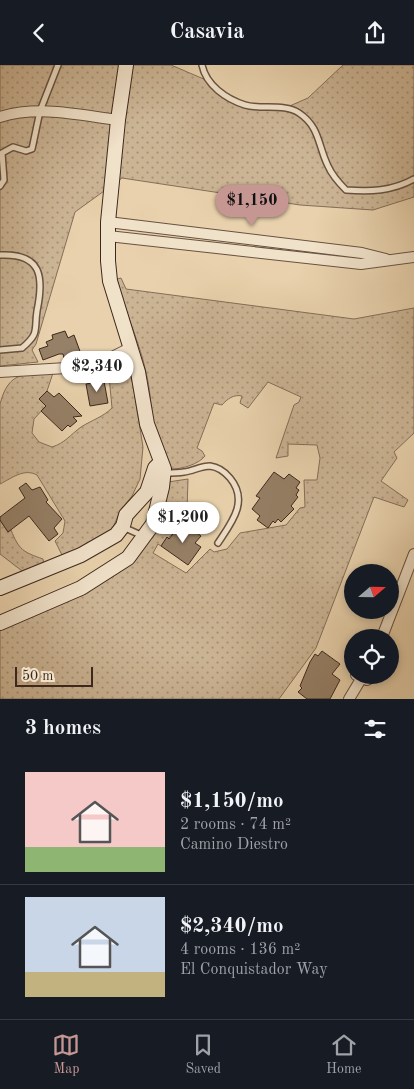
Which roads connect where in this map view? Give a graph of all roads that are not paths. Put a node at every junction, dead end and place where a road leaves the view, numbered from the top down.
1 (58, 65) edge
2 (126, 65) edge
3 (202, 65) edge
4 (40, 111) junction
5 (0, 117) edge
6 (118, 120) junction
7 (414, 179) edge
8 (0, 185) edge
9 (108, 229) junction
10 (0, 255) edge
11 (414, 257) edge
12 (130, 348) junction
13 (0, 350) edge
14 (0, 372) edge
15 (162, 468) junction
16 (148, 505) junction
17 (123, 527) junction
18 (145, 537) junction
19 (218, 543) dead end
20 (414, 554) edge
21 (0, 588) edge
22 (0, 623) edge
23 (385, 629) edge
24 (355, 684) edge
25 (349, 699) edge

1 - 4 lane
2 - 6 street
3 - 7 lane
4 - 5 street
4 - 6 street
4 - 8 lane
6 - 9 street
9 - 11 street
9 - 12 street
10 - 13 lane
12 - 14 street
12 - 15 street
15 - 16 street
15 - 16 street
15 - 19 lane
16 - 17 street
16 - 18 street
17 - 18 lane
17 - 21 street
18 - 22 street
20 - 23 street
24 - 25 street

